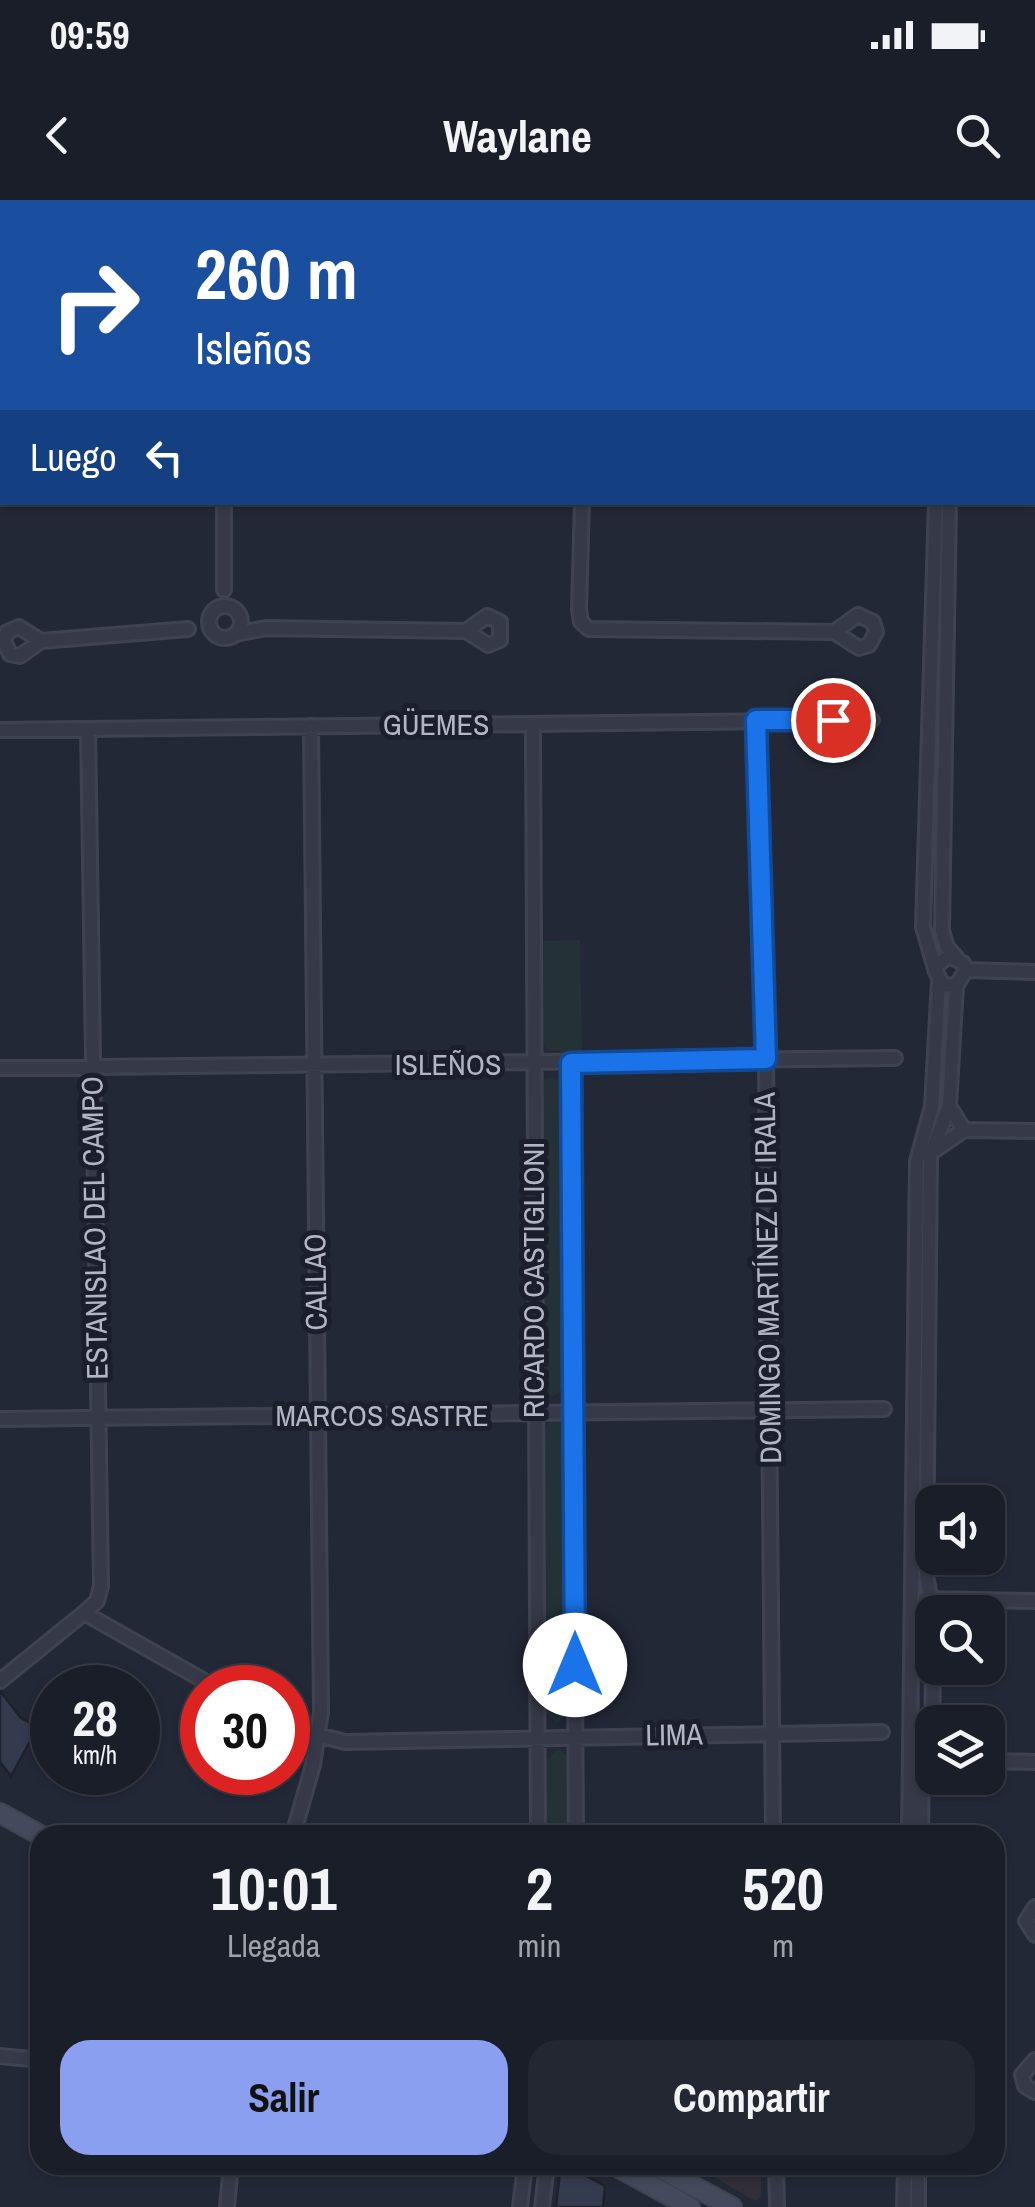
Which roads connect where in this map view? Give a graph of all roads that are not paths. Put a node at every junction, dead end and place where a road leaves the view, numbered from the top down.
1 (224, 505) edge
2 (582, 505) edge
3 (936, 505) edge
4 (950, 505) edge
5 (224, 590) junction
6 (236, 611) junction
7 (213, 621) junction
8 (266, 628) junction
9 (466, 631) dead end
10 (834, 632) dead end
11 (236, 634) junction
12 (41, 641) dead end
13 (756, 720) junction
14 (872, 720) dead end
15 (533, 725) junction
16 (311, 726) junction
17 (88, 729) junction
18 (0, 730) edge
19 (956, 957) junction
20 (966, 970) junction
21 (1035, 972) edge
22 (937, 976) junction
23 (956, 986) junction
24 (896, 1058) dead end
25 (766, 1059) junction
26 (571, 1063) junction
27 (534, 1064) junction
28 (312, 1066) junction
29 (0, 1068) edge
30 (92, 1068) junction
31 (949, 1106) junction
32 (964, 1130) junction
33 (1035, 1131) edge
34 (930, 1156) junction
35 (884, 1409) dead end
36 (770, 1411) junction
37 (534, 1414) junction
38 (575, 1414) junction
39 (318, 1417) junction
40 (98, 1418) junction
41 (0, 1419) edge
42 (929, 1595) edge
43 (912, 1599) junction
44 (915, 1600) edge
45 (1035, 1601) edge
46 (1005, 1602) edge
47 (84, 1613) junction
48 (180, 1668) edge
49 (0, 1681) edge
50 (918, 1705) edge
51 (882, 1732) dead end
52 (772, 1733) junction
53 (310, 1734) edge
54 (318, 1736) junction
55 (575, 1736) junction
56 (537, 1737) junction
57 (1005, 1761) edge
58 (1035, 1762) edge
59 (916, 1795) edge
60 (922, 1795) edge
61 (0, 1813) edge
62 (296, 1825) edge
63 (538, 1825) edge
64 (576, 1825) edge
65 (772, 1825) edge
66 (911, 1825) edge
67 (921, 1825) edge
68 (30, 1830) edge
69 (1035, 1907) edge
70 (1035, 1936) edge
71 (0, 2056) edge
72 (30, 2059) edge
73 (1035, 2060) edge
74 (1035, 2092) edge
75 (230, 2175) edge
76 (524, 2175) edge
77 (546, 2175) edge
78 (632, 2175) edge
79 (673, 2175) edge
80 (776, 2175) edge
81 (905, 2175) edge
82 (918, 2175) edge
83 (226, 2207) edge
84 (520, 2207) edge
85 (542, 2207) edge
86 (690, 2207) edge
87 (732, 2207) edge
88 (777, 2207) edge
89 (904, 2207) edge
90 (918, 2207) edge

1 - 5 street
2 - 10 street
3 - 22 street
4 - 19 street
5 - 6 street
5 - 7 street
6 - 7 street
6 - 8 street
6 - 11 street
7 - 11 street
7 - 12 street
8 - 9 street
8 - 11 street
13 - 14 street, GÜEMES
13 - 15 street, GÜEMES
13 - 25 street, DOMINGO MARTÍNEZ DE IRALA
15 - 16 street, GÜEMES
15 - 27 street, RICARDO CASTIGLIONI
16 - 17 street, GÜEMES
16 - 28 street, CALLAO
17 - 18 street, GÜEMES
17 - 30 street, ESTANISLAO DEL CAMPO
19 - 20 street
19 - 22 street
20 - 21 street
20 - 23 street
22 - 23 street
22 - 43 street
23 - 31 street
24 - 25 street, ISLEÑOS
25 - 26 street, ISLEÑOS
25 - 36 street, DOMINGO MARTÍNEZ DE IRALA
26 - 27 street, ISLEÑOS
26 - 38 street, RICARDO CASTIGLIONI
27 - 28 street, ISLEÑOS
27 - 37 street, RICARDO CASTIGLIONI
28 - 30 street, ISLEÑOS
28 - 39 street, CALLAO
29 - 30 street, ISLEÑOS
30 - 40 street, ESTANISLAO DEL CAMPO
31 - 32 street
31 - 34 street
32 - 33 street
32 - 34 street
34 - 42 street
35 - 36 street, MARCOS SASTRE
36 - 38 street, MARCOS SASTRE
36 - 52 street, DOMINGO MARTÍNEZ DE IRALA
37 - 38 street, MARCOS SASTRE
37 - 39 street, MARCOS SASTRE
37 - 56 street, RICARDO CASTIGLIONI
38 - 55 street, RICARDO CASTIGLIONI
39 - 40 street, MARCOS SASTRE
39 - 54 street, CALLAO
40 - 41 street, MARCOS SASTRE
40 - 47 street, ESTANISLAO DEL CAMPO
43 - 44 street
43 - 50 street
45 - 46 street
47 - 48 street
47 - 49 street
51 - 52 street, LIMA
52 - 55 street, LIMA
52 - 65 street, DOMINGO MARTÍNEZ DE IRALA
53 - 54 street, LIMA
54 - 56 street, LIMA
54 - 62 street, CALLAO
55 - 56 street, LIMA
55 - 64 street, RICARDO CASTIGLIONI
56 - 63 street, RICARDO CASTIGLIONI
57 - 58 street
59 - 66 street
60 - 67 street
61 - 68 main road
69 - 70 street
71 - 72 street
73 - 74 street
75 - 83 street
76 - 84 street
77 - 85 street
78 - 86 main road
79 - 87 main road
80 - 88 street
81 - 89 street
82 - 90 street

